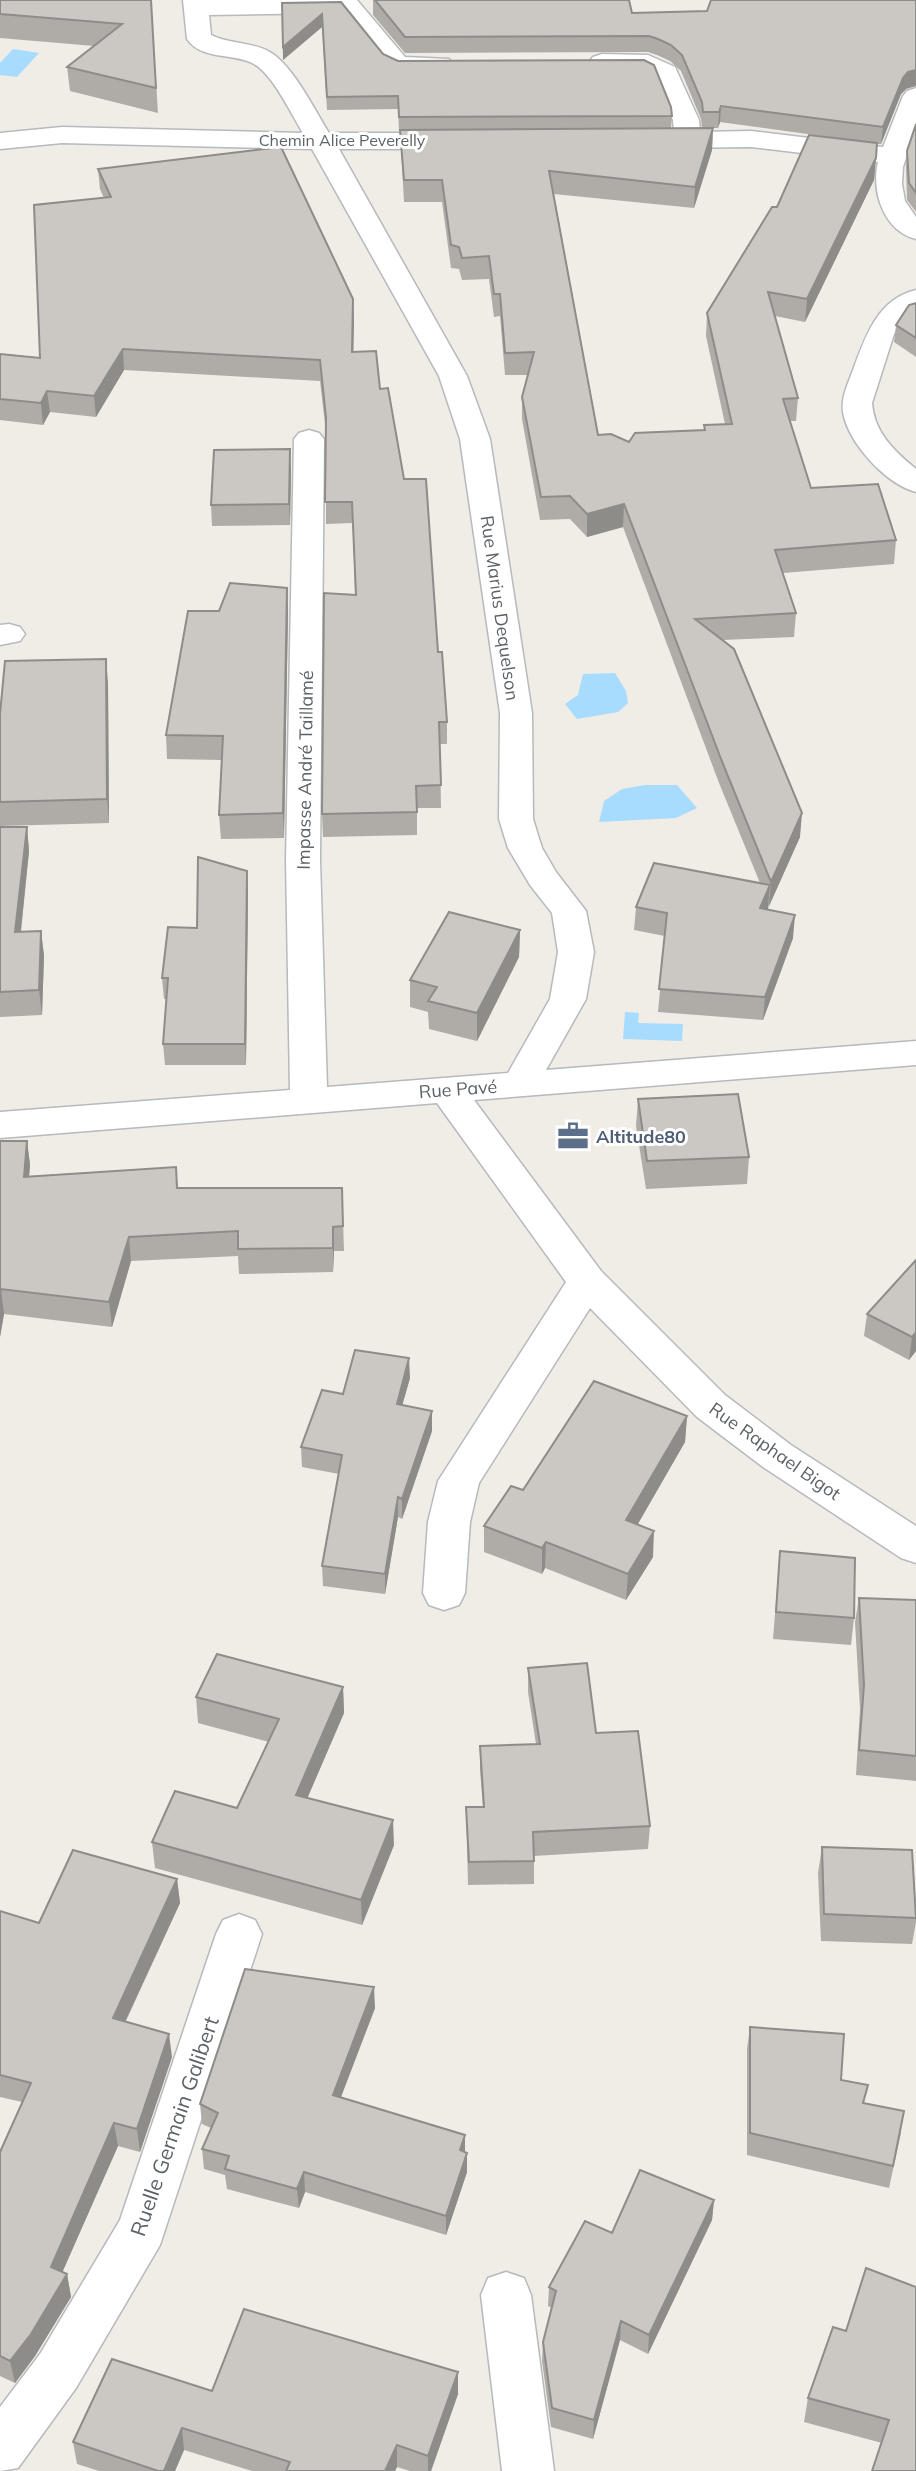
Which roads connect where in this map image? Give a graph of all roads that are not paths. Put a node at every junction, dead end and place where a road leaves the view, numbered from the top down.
1 (195, 4) edge
2 (351, 6) junction
3 (377, 6) edge
4 (578, 62) edge
5 (467, 63) edge
6 (916, 96) edge
7 (688, 139) junction
8 (634, 140) edge
9 (0, 141) edge
10 (321, 141) junction
11 (471, 141) edge
12 (893, 156) junction
13 (916, 231) edge
14 (916, 298) edge
15 (309, 439) dead end
16 (916, 483) edge
17 (916, 1053) edge
18 (520, 1084) junction
19 (447, 1090) junction
20 (309, 1101) junction
21 (0, 1125) edge
22 (587, 1281) junction
23 (916, 1547) edge
24 (444, 1593) dead end
25 (239, 1934) dead end
26 (506, 2295) dead end
27 (0, 2450) edge
28 (528, 2471) edge

1 - 2 street
1 - 10 street, Rue Marius Dequelson
2 - 3 street
2 - 5 street
4 - 7 street
6 - 12 street
7 - 8 street
7 - 12 street
9 - 10 street, Chemin Alice Peverelly
10 - 11 street, Chemin Alice Peverelly
10 - 18 street, Rue Marius Dequelson
12 - 13 street
14 - 16 street
15 - 20 street, Impasse André Taillamé
17 - 18 street, Rue Pavé
18 - 19 street, Rue Pavé
19 - 20 street, Rue Pavé
19 - 22 street, Rue Raphael Bigot
20 - 21 street, Rue Pavé
22 - 23 street, Rue Raphael Bigot
22 - 24 street
25 - 27 street, Ruelle Germain Galibert
26 - 28 street

